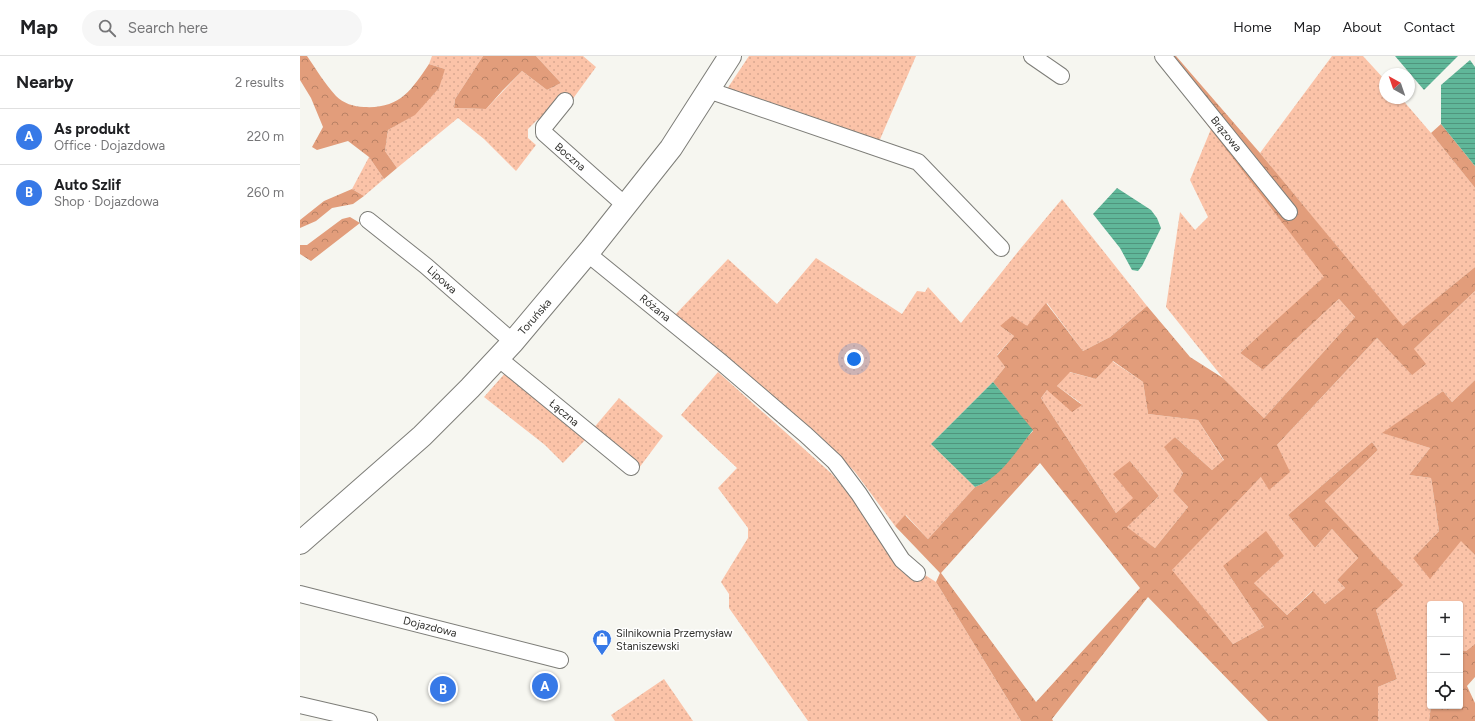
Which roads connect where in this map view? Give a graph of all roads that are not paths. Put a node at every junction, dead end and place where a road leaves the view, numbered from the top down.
1 (730, 56) edge
2 (1032, 56) edge
3 (1163, 56) edge
4 (1061, 76) dead end
5 (708, 90) junction
6 (565, 101) dead end
7 (626, 206) junction
8 (1289, 212) dead end
9 (368, 220) dead end
10 (1001, 248) dead end
11 (588, 254) junction
12 (513, 342) junction
13 (498, 358) junction
14 (631, 467) dead end
15 (300, 543) edge
16 (917, 573) dead end
17 (300, 594) edge
18 (560, 660) dead end
19 (300, 705) edge
20 (369, 721) edge

1 - 5 main road, Toruńska
2 - 4 street
3 - 8 street, Brązowa
5 - 7 main road, Toruńska
5 - 10 street
6 - 7 street, Boczna
7 - 11 main road, Toruńska
9 - 12 street, Lipowa
11 - 12 main road, Toruńska
11 - 16 street, Różana
12 - 13 main road, Toruńska
13 - 14 street, Łączna
13 - 15 main road, Toruńska
17 - 18 street, Dojazdowa
19 - 20 street

